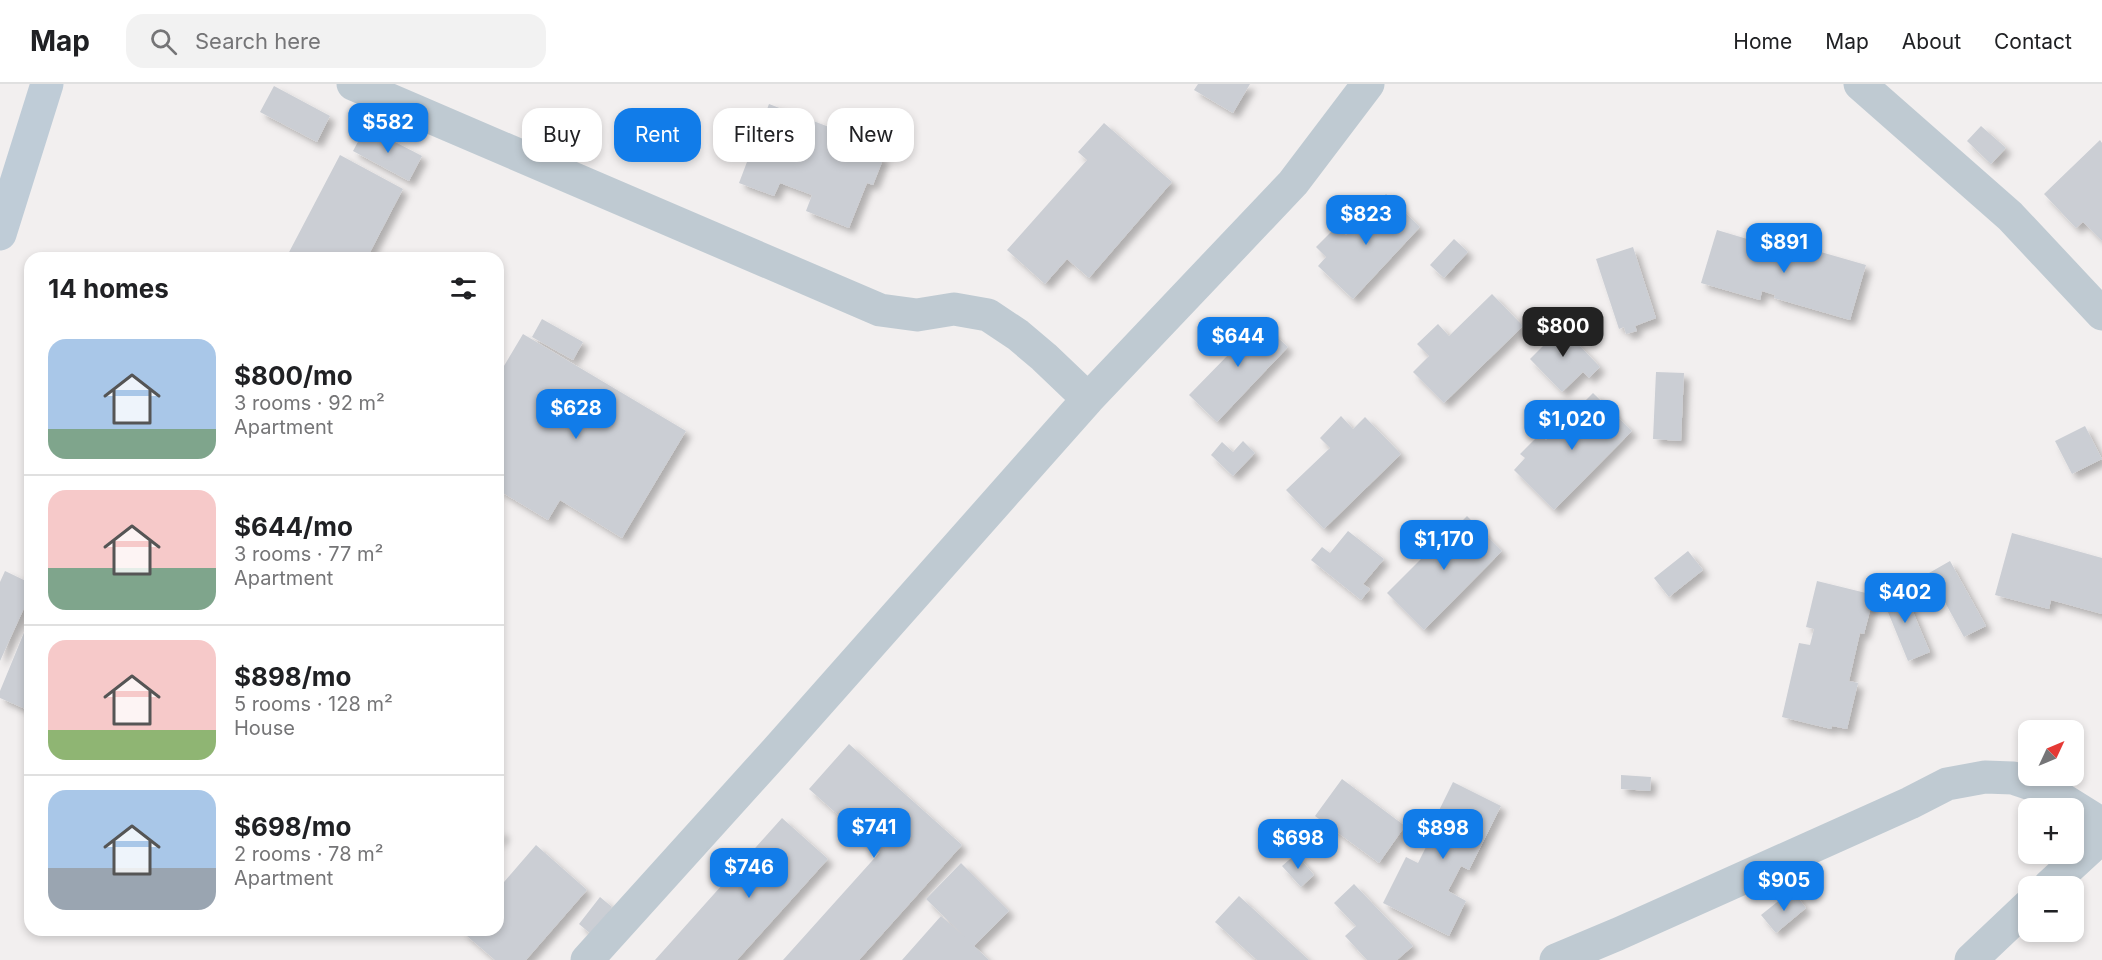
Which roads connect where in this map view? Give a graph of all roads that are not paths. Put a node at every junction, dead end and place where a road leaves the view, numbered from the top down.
1 (47, 84) edge
2 (353, 84) edge
3 (1368, 84) edge
4 (1860, 84) edge
5 (0, 234) edge
6 (2102, 314) edge
7 (1088, 399) junction
8 (2102, 824) edge
9 (2102, 837) edge
10 (2060, 876) edge
11 (2018, 915) edge
12 (587, 960) edge
13 (1556, 960) edge
14 (1971, 960) edge

1 - 5 street
2 - 7 street
3 - 7 street
4 - 6 street
7 - 12 street
8 - 13 street
9 - 10 street
11 - 14 street

